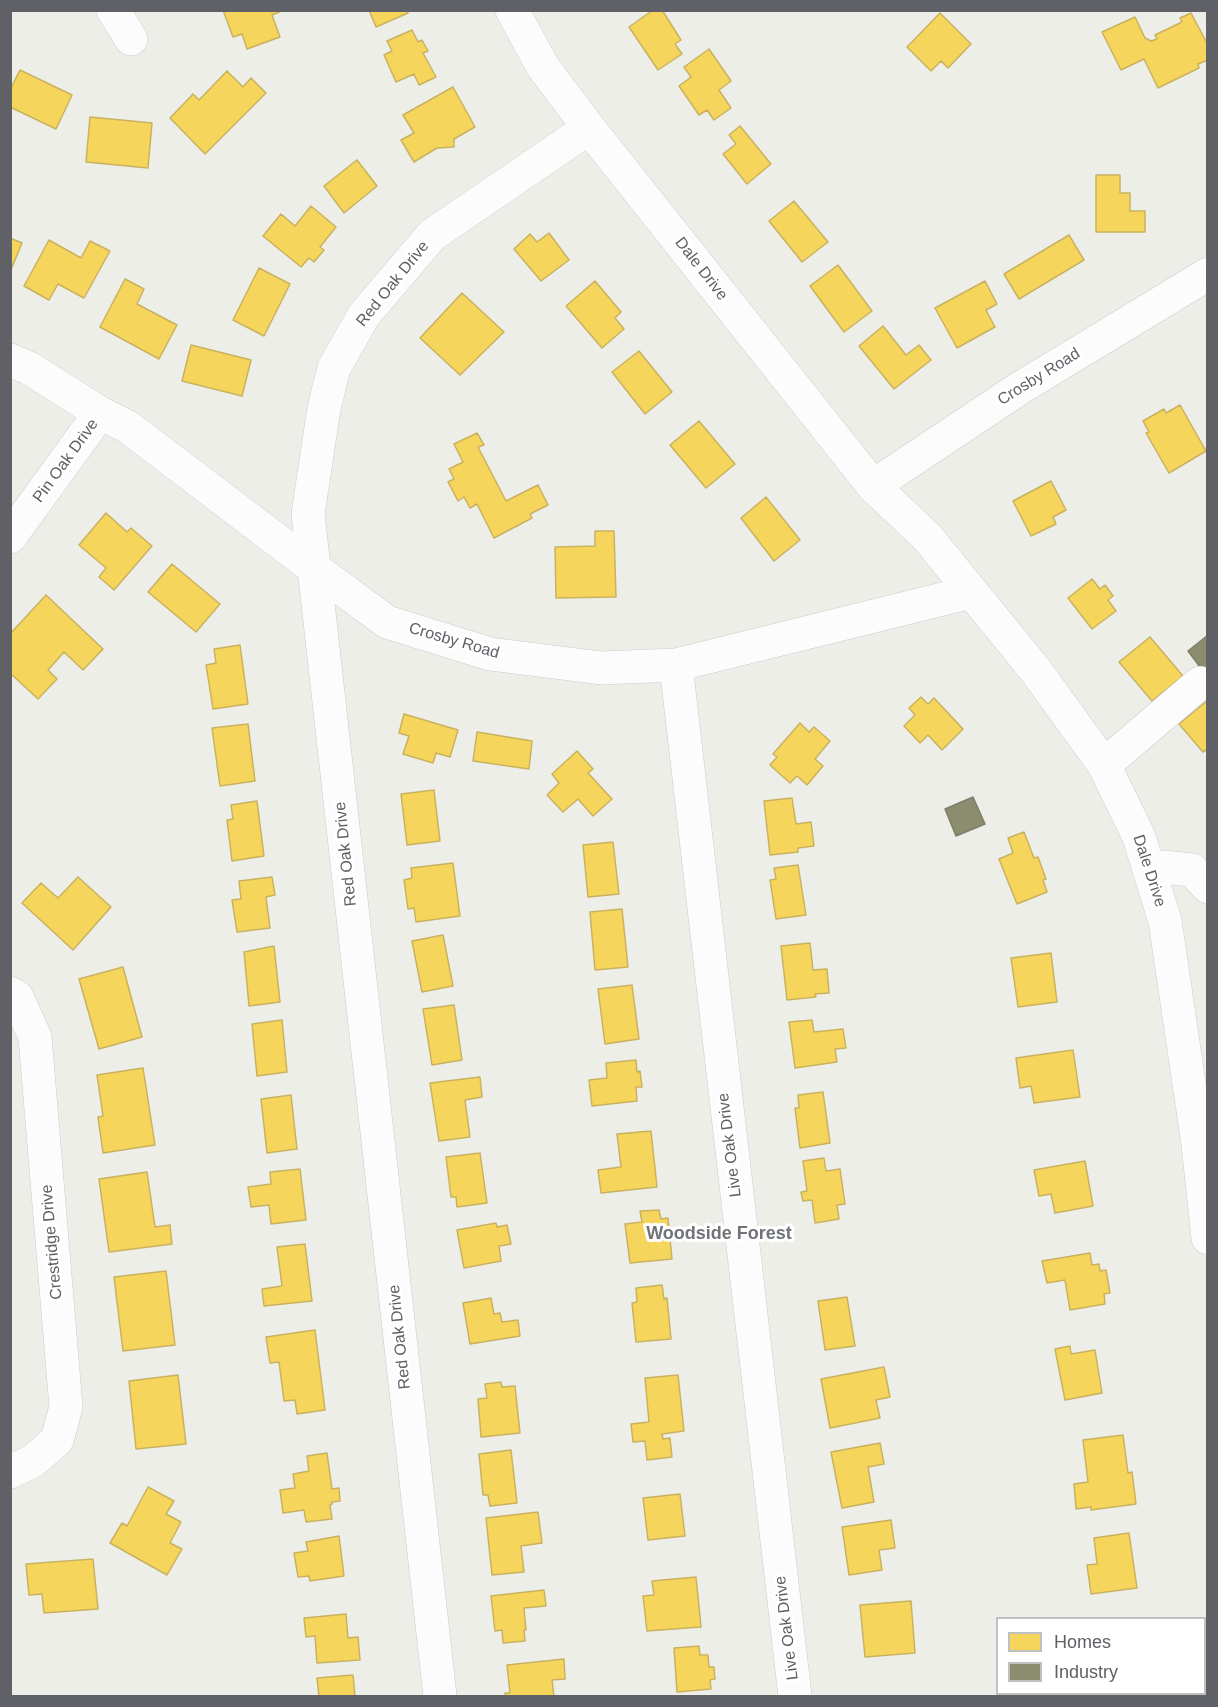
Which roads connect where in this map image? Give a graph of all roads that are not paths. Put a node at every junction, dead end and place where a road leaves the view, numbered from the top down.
1 (112, 10) edge
2 (512, 10) edge
3 (131, 39) dead end
4 (589, 128) junction
5 (1208, 274) edge
6 (10, 360) edge
7 (100, 413) junction
8 (873, 486) junction
9 (10, 537) edge
10 (315, 569) junction
11 (971, 592) junction
12 (676, 665) junction
13 (1200, 683) dead end
14 (1104, 765) junction
15 (1149, 869) junction
16 (1208, 887) edge
17 (10, 993) edge
18 (1208, 1238) edge
19 (10, 1472) edge
20 (440, 1696) edge
21 (795, 1696) edge

1 - 3 street
2 - 4 street, Dale Drive
4 - 8 street, Dale Drive
4 - 10 street, Red Oak Drive
5 - 8 street, Crosby Road
6 - 7 street, Crosby Road
7 - 9 street, Pin Oak Drive
7 - 10 street, Crosby Road
8 - 11 street, Dale Drive
10 - 12 street, Crosby Road
10 - 20 street, Red Oak Drive
11 - 12 street, Crosby Road
11 - 14 street, Dale Drive
12 - 21 street, Live Oak Drive
13 - 14 street
14 - 15 street, Dale Drive
15 - 16 street
15 - 18 street, Dale Drive
17 - 19 street, Crestridge Drive

